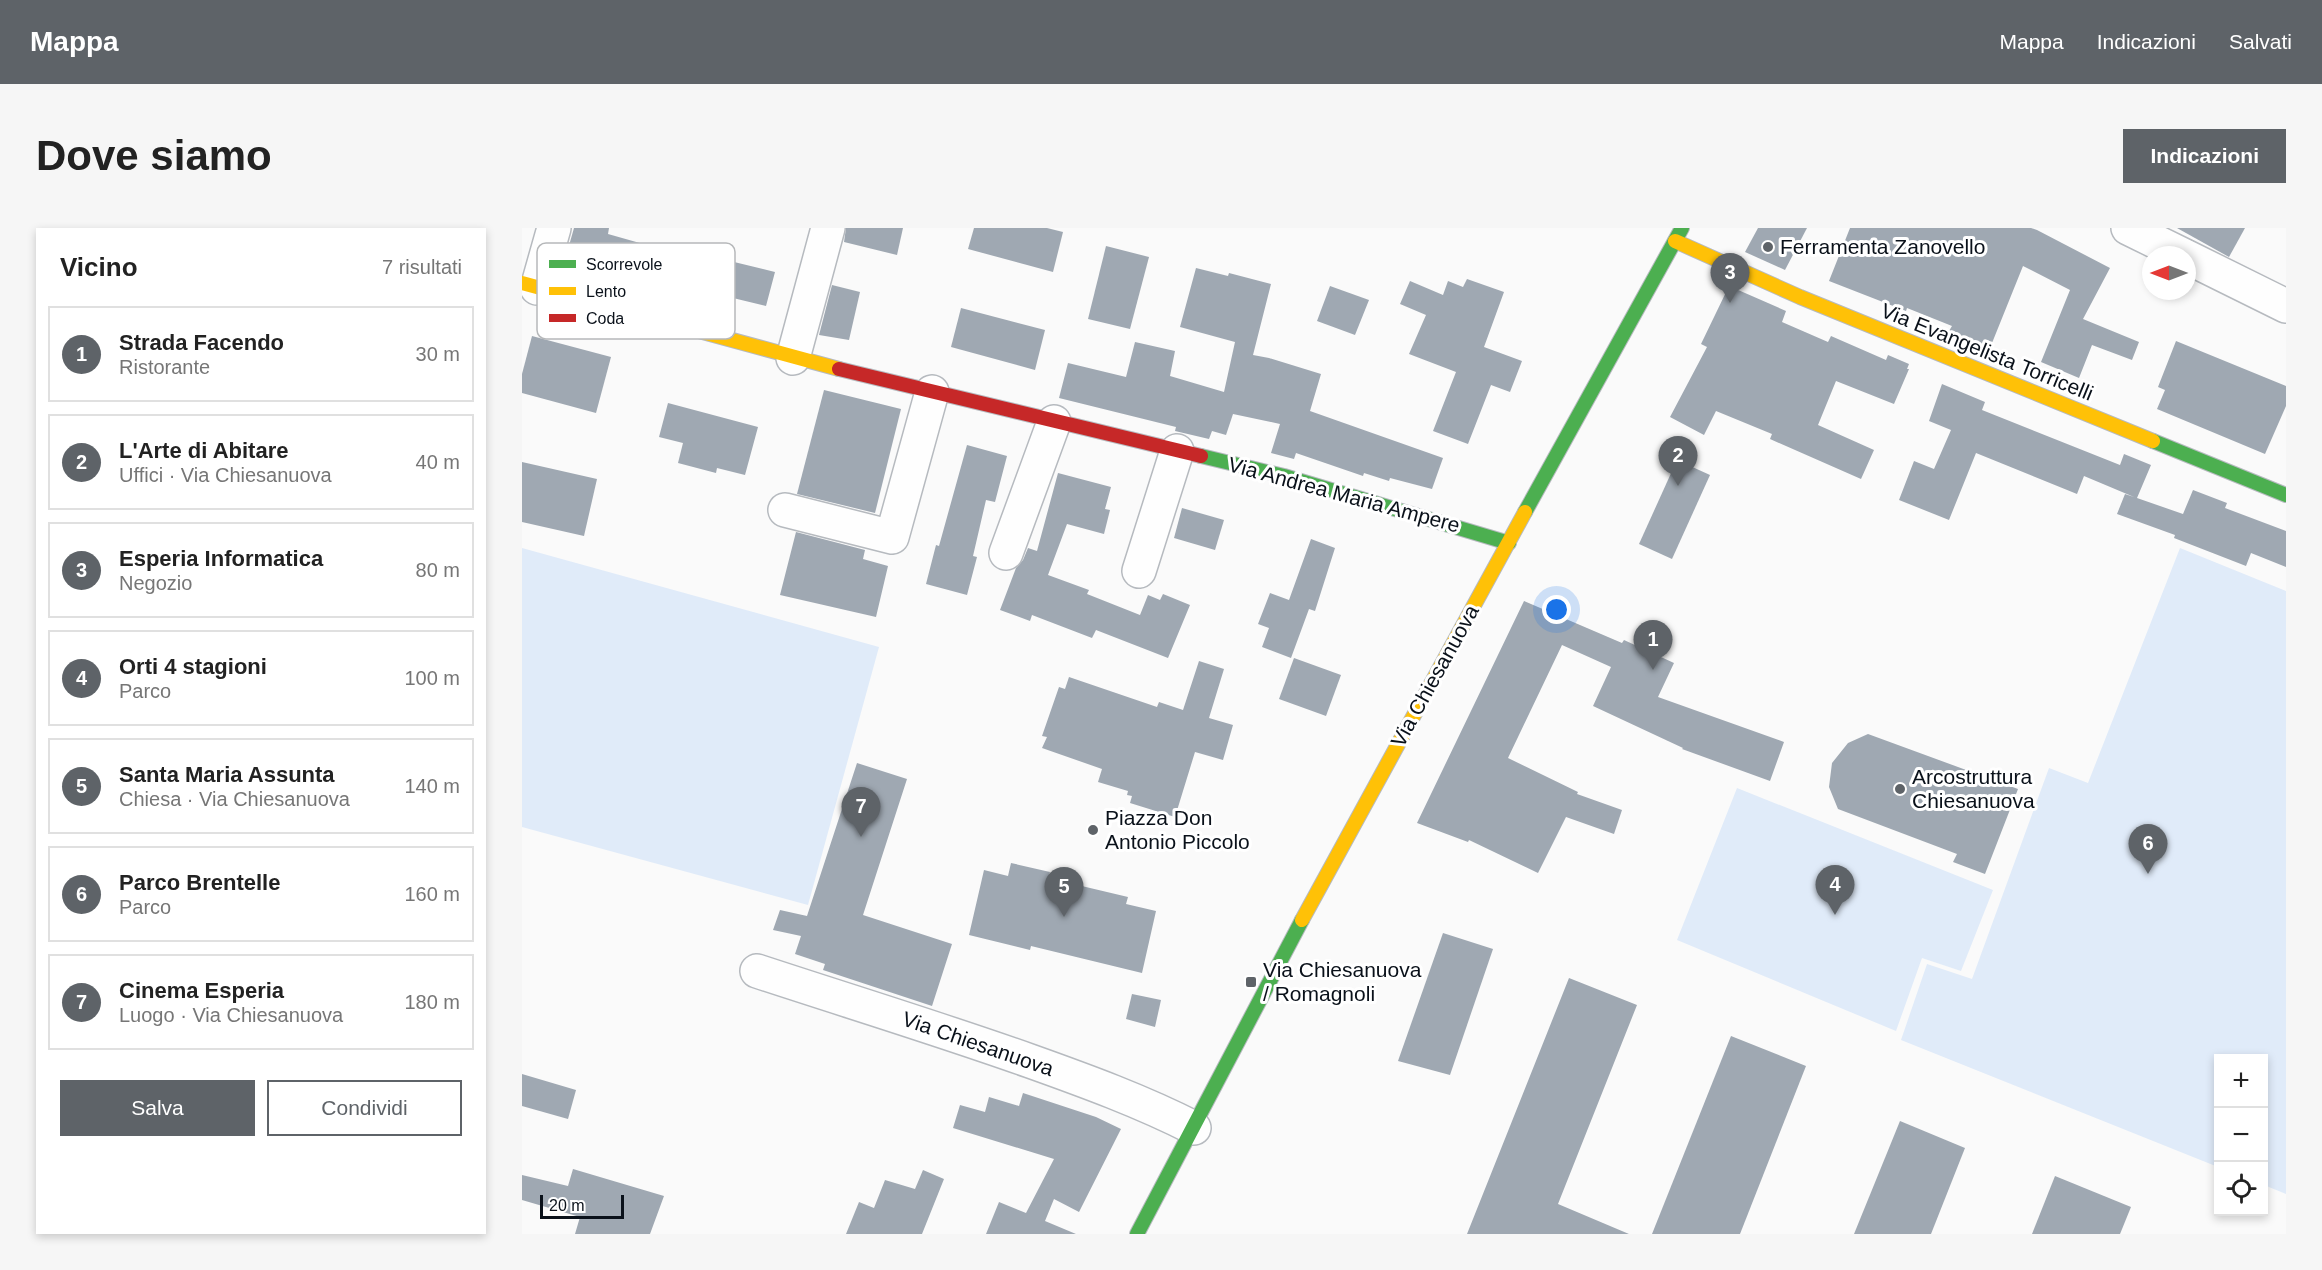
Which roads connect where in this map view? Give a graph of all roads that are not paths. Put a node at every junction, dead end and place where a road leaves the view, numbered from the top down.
1 (554, 228) edge
2 (828, 228) edge
3 (2128, 228) edge
4 (1679, 234) edge
5 (548, 243) edge
6 (2165, 246) edge
7 (2196, 261) edge
8 (537, 268) edge
9 (530, 285) edge
10 (2286, 306) edge
11 (725, 339) edge
12 (794, 358) junction
13 (932, 392) junction
14 (1054, 422) junction
15 (1177, 451) junction
16 (2286, 495) edge
17 (785, 510) dead end
18 (1509, 543) junction
19 (1006, 554) dead end
20 (1139, 571) dead end
21 (757, 971) dead end
22 (1194, 1128) junction
23 (1137, 1234) edge

1 - 5 street, Via Andrea Maria Ampere
2 - 12 street
3 - 6 street
4 - 16 street, Via Evangelista Torricelli
4 - 18 street, Via Chiesanuova
7 - 10 street
8 - 9 street, Via Andrea Maria Ampere
11 - 12 street, Via Andrea Maria Ampere
12 - 13 street, Via Andrea Maria Ampere
13 - 14 street, Via Andrea Maria Ampere
13 - 17 street
14 - 15 street, Via Andrea Maria Ampere
14 - 19 street
15 - 18 street, Via Andrea Maria Ampere
15 - 20 street
18 - 22 street, Via Chiesanuova
21 - 22 street, Via Chiesanuova
22 - 23 street, Via Chiesanuova

